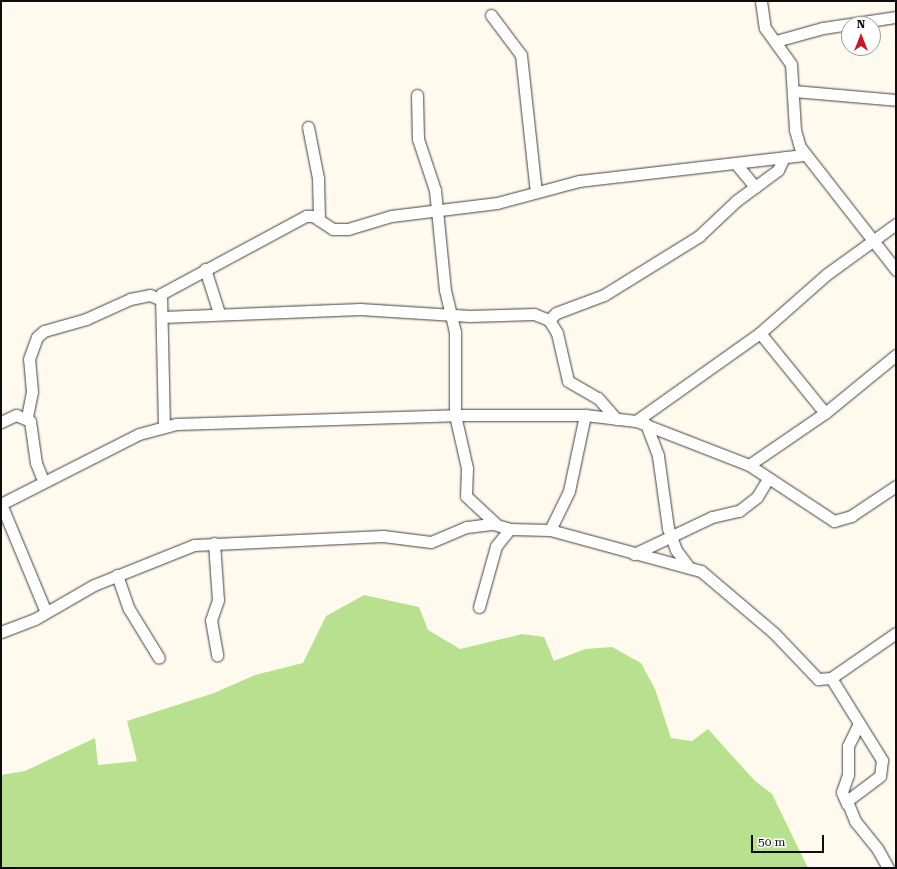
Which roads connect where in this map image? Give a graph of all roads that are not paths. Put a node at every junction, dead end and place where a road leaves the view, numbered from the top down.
1 (761, 1) edge
2 (491, 16) dead end
3 (896, 17) edge
4 (776, 41) junction
5 (794, 91) junction
6 (418, 95) dead end
7 (896, 100) edge
8 (308, 127) dead end
9 (805, 156) junction
10 (784, 157) junction
11 (736, 164) junction
12 (755, 187) junction
13 (536, 192) junction
14 (437, 213) junction
15 (319, 220) junction
16 (896, 224) edge
17 (872, 239) junction
18 (205, 269) junction
19 (896, 270) edge
20 (159, 299) junction
21 (219, 313) junction
22 (451, 314) junction
23 (162, 318) junction
24 (549, 320) junction
25 (760, 333) junction
26 (895, 359) edge
27 (825, 413) junction
28 (455, 415) junction
29 (586, 415) junction
30 (27, 417) junction
31 (616, 419) junction
32 (1, 422) edge
33 (641, 423) junction
34 (164, 426) junction
35 (748, 465) junction
36 (768, 479) junction
37 (43, 480) junction
38 (896, 486) edge
39 (1, 504) edge
40 (496, 524) junction
41 (510, 529) junction
42 (550, 530) junction
43 (671, 538) junction
44 (214, 543) junction
45 (633, 554) junction
46 (688, 566) junction
47 (117, 576) junction
48 (479, 608) dead end
49 (46, 612) junction
50 (1, 632) edge
51 (896, 633) edge
52 (217, 655) dead end
53 (159, 658) dead end
54 (831, 678) junction
55 (859, 723) junction
56 (847, 804) junction
57 (888, 868) edge

1 - 4 street
2 - 13 street
3 - 4 street
4 - 5 street
5 - 7 street
5 - 9 street
6 - 14 street
8 - 15 street
9 - 10 street
9 - 17 street
10 - 11 street
10 - 12 street
11 - 12 street
11 - 13 street
12 - 24 street
13 - 14 street
14 - 15 street
14 - 22 street
15 - 18 street
16 - 17 street
17 - 19 street
17 - 25 street
18 - 20 street
18 - 21 street
20 - 23 street
20 - 30 street
21 - 22 street
21 - 23 street
22 - 24 street
22 - 28 street
23 - 34 street
24 - 31 street
25 - 27 street
25 - 33 street
26 - 27 street
27 - 35 street
28 - 29 street
28 - 34 street
28 - 40 street
29 - 31 street
29 - 42 street
30 - 32 street
30 - 37 street
31 - 33 street
33 - 35 street
33 - 43 street
34 - 37 street
35 - 36 street
36 - 38 street
36 - 43 street
37 - 39 street
39 - 49 street
40 - 41 street
40 - 44 street
41 - 42 street
41 - 48 street
42 - 45 street
43 - 45 street
43 - 46 street
44 - 47 street
44 - 52 street
45 - 46 street
46 - 54 street
47 - 49 street
47 - 53 street
49 - 50 street
51 - 54 street
54 - 55 street
55 - 56 street
55 - 56 street
56 - 57 street

